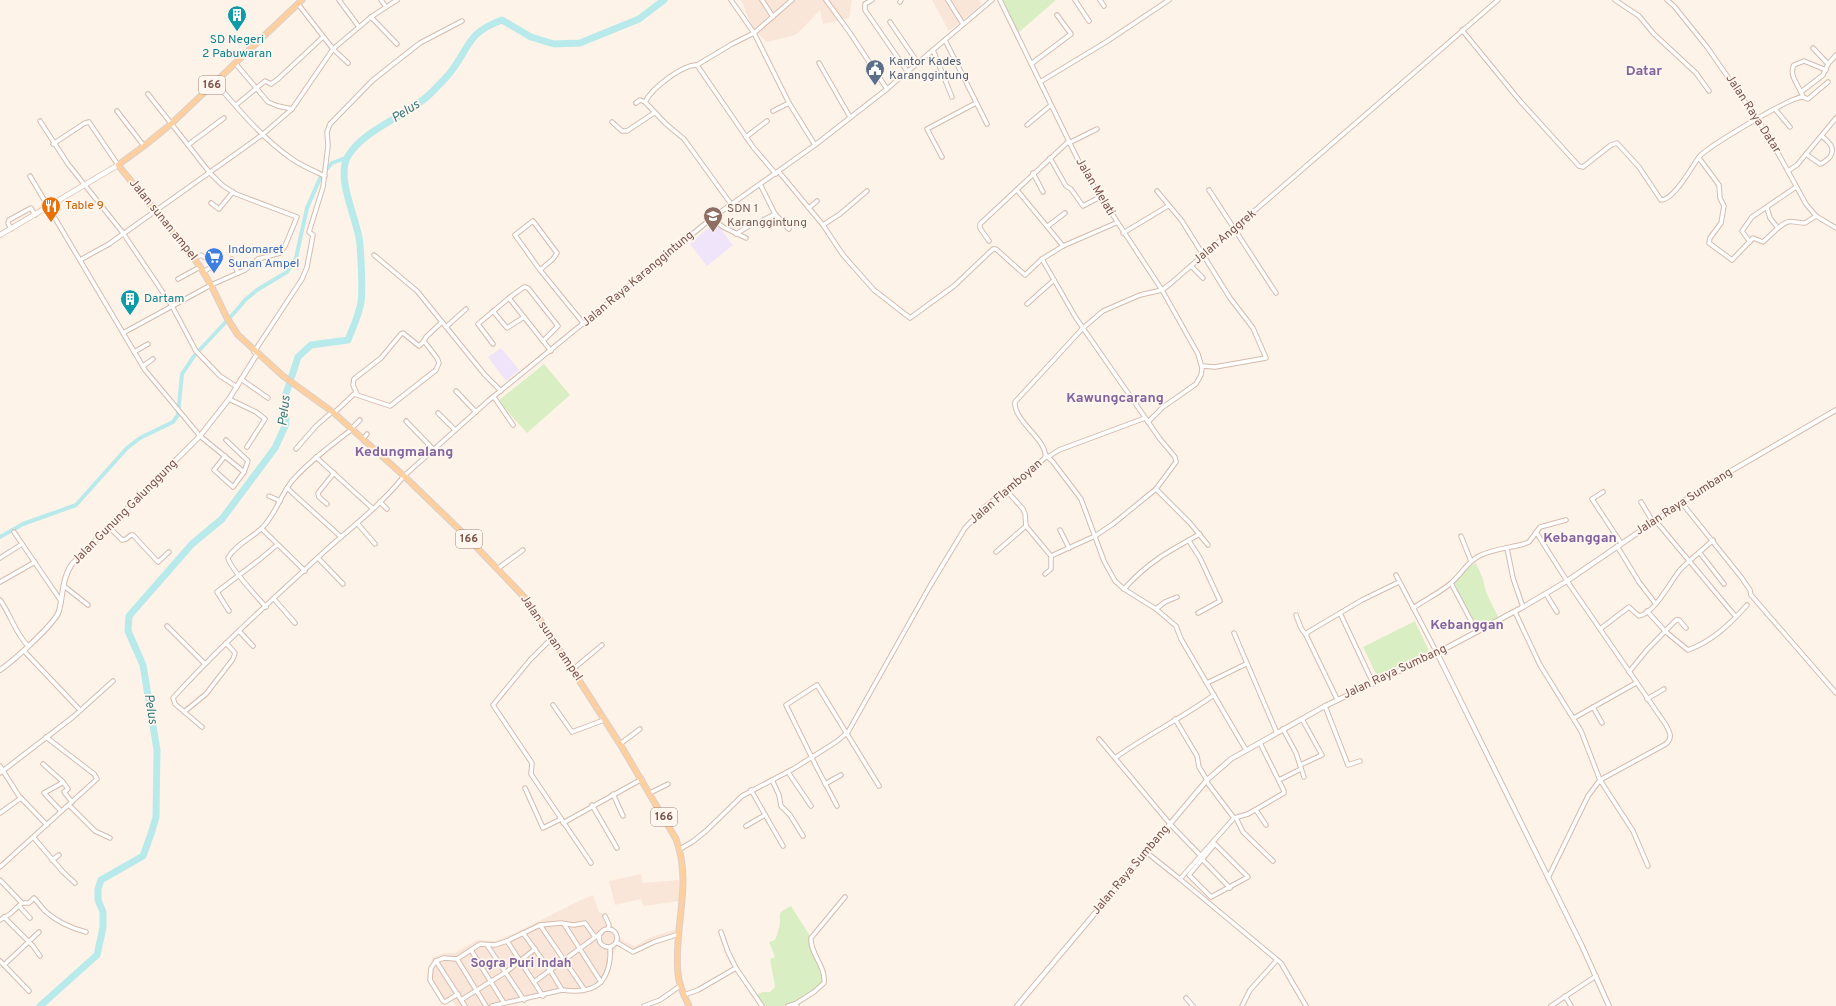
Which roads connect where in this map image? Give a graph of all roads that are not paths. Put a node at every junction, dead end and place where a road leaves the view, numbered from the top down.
1 (302, 0) edge
2 (339, 0) edge
3 (381, 0) edge
4 (397, 0) edge
5 (731, 0) edge
6 (762, 0) edge
7 (792, 0) edge
8 (826, 0) edge
9 (872, 0) edge
10 (948, 0) edge
11 (992, 0) edge
12 (1000, 0) edge
13 (1075, 0) edge
14 (1100, 0) edge
15 (1169, 0) edge
16 (1498, 0) edge
17 (1615, 0) edge
18 (1667, 0) edge
19 (298, 4) junction
20 (1104, 6) dead end
21 (386, 7) junction
22 (1057, 15) dead end
23 (372, 16) junction
24 (773, 17) junction
25 (462, 21) dead end
26 (1089, 21) dead end
27 (890, 22) dead end
28 (963, 24) junction
29 (359, 26) junction
30 (1462, 30) junction
31 (754, 33) junction
32 (323, 37) junction
33 (945, 40) junction
34 (397, 44) dead end
35 (1813, 48) dead end
36 (333, 50) junction
37 (933, 50) junction
38 (1836, 55) edge
39 (819, 62) dead end
40 (235, 63) junction
41 (348, 63) dead end
42 (918, 63) junction
43 (1031, 64) junction
44 (1828, 64) junction
45 (698, 66) junction
46 (1826, 70) junction
47 (907, 71) junction
48 (215, 82) junction
49 (1040, 82) junction
50 (1815, 82) junction
51 (1828, 82) dead end
52 (256, 87) junction
53 (887, 88) junction
54 (1820, 88) junction
55 (1709, 91) dead end
56 (1801, 92) junction
57 (148, 94) dead end
58 (1803, 97) junction
59 (952, 98) dead end
60 (636, 102) dead end
61 (645, 102) junction
62 (789, 103) junction
63 (976, 103) junction
64 (236, 105) junction
65 (1051, 105) junction
66 (1775, 108) junction
67 (292, 109) junction
68 (773, 110) dead end
69 (117, 111) dead end
70 (654, 113) junction
71 (850, 117) junction
72 (224, 118) dead end
73 (1836, 118) edge
74 (1757, 119) junction
75 (40, 121) dead end
76 (767, 121) dead end
77 (612, 122) dead end
78 (171, 124) junction
79 (986, 124) dead end
80 (1027, 125) dead end
81 (1790, 127) dead end
82 (1097, 129) dead end
83 (262, 135) junction
84 (1822, 136) junction
85 (746, 137) junction
86 (1069, 142) junction
87 (53, 144) junction
88 (188, 145) junction
89 (815, 145) junction
90 (144, 146) junction
91 (1806, 154) junction
92 (942, 157) dead end
93 (1050, 158) junction
94 (1699, 158) junction
95 (118, 165) junction
96 (1788, 171) junction
97 (210, 172) junction
98 (777, 173) junction
99 (1033, 174) junction
100 (30, 176) dead end
101 (325, 176) junction
102 (760, 184) junction
103 (84, 185) junction
104 (1796, 187) junction
105 (1017, 190) junction
106 (1209, 190) dead end
107 (1157, 191) dead end
108 (233, 192) junction
109 (867, 192) dead end
110 (1043, 192) dead end
111 (1100, 197) junction
112 (817, 201) dead end
113 (211, 203) dead end
114 (732, 204) junction
115 (50, 206) junction
116 (1168, 206) junction
117 (809, 208) junction
118 (1767, 208) junction
119 (155, 210) junction
120 (1065, 213) dead end
121 (775, 214) junction
122 (35, 215) junction
123 (1816, 216) junction
124 (712, 218) junction
125 (763, 220) dead end
126 (754, 223) dead end
127 (1116, 223) junction
128 (823, 225) junction
129 (1048, 226) junction
130 (1835, 227) edge
131 (1778, 228) junction
132 (11, 229) junction
133 (789, 229) dead end
134 (1235, 229) junction
135 (123, 233) junction
136 (1123, 233) junction
137 (736, 234) junction
138 (0, 235) edge
139 (746, 238) dead end
140 (989, 241) dead end
141 (1750, 242) junction
142 (1063, 246) junction
143 (374, 255) dead end
144 (1204, 255) junction
145 (204, 257) dead end
146 (194, 258) junction
147 (232, 259) dead end
148 (80, 260) junction
149 (1042, 260) junction
150 (213, 266) dead end
151 (1191, 266) junction
152 (201, 269) junction
153 (540, 270) junction
154 (238, 273) junction
155 (1203, 278) dead end
156 (178, 279) dead end
157 (1054, 280) junction
158 (211, 285) junction
159 (1162, 290) junction
160 (1276, 293) dead end
161 (509, 298) junction
162 (1027, 304) dead end
163 (172, 306) junction
164 (466, 309) dead end
165 (493, 311) junction
166 (524, 317) junction
167 (442, 322) junction
168 (584, 324) junction
169 (446, 327) junction
170 (1083, 328) junction
171 (123, 333) junction
172 (424, 341) junction
173 (543, 341) junction
174 (148, 344) dead end
175 (493, 344) dead end
176 (550, 351) junction
177 (134, 352) junction
178 (256, 353) junction
179 (153, 359) dead end
180 (143, 366) junction
181 (1202, 369) junction
182 (241, 379) junction
183 (237, 387) junction
184 (456, 391) dead end
185 (501, 391) junction
186 (357, 394) junction
187 (494, 397) junction
188 (268, 398) dead end
189 (229, 399) junction
190 (1836, 410) edge
191 (476, 412) junction
192 (333, 413) junction
193 (438, 413) dead end
194 (1145, 418) junction
195 (360, 420) dead end
196 (406, 421) dead end
197 (1148, 422) junction
198 (514, 425) dead end
199 (352, 429) junction
200 (455, 430) junction
201 (367, 434) dead end
202 (200, 436) junction
203 (363, 439) junction
204 (226, 440) dead end
205 (247, 447) dead end
206 (296, 449) dead end
207 (434, 450) junction
208 (225, 456) junction
209 (1047, 456) junction
210 (316, 457) junction
211 (244, 472) junction
212 (334, 473) junction
213 (404, 476) junction
214 (287, 488) junction
215 (1156, 489) junction
216 (1006, 490) junction
217 (1603, 492) dead end
218 (269, 496) dead end
219 (280, 501) junction
220 (380, 502) junction
221 (1641, 502) dead end
222 (1682, 503) junction
223 (327, 504) dead end
224 (372, 508) junction
225 (387, 509) dead end
226 (1566, 520) dead end
227 (1654, 521) junction
228 (357, 523) junction
229 (1026, 526) junction
230 (109, 527) junction
231 (262, 529) junction
232 (1060, 530) dead end
233 (14, 532) dead end
234 (1536, 532) junction
235 (1200, 534) junction
236 (1095, 536) junction
237 (1461, 536) dead end
238 (341, 537) junction
239 (1713, 540) junction
240 (1188, 541) junction
241 (22, 544) junction
242 (376, 544) dead end
243 (1619, 544) junction
244 (277, 545) junction
245 (1208, 545) dead end
246 (1069, 548) junction
247 (1507, 548) junction
248 (523, 550) dead end
249 (170, 552) dead end
250 (996, 552) dead end
251 (1700, 553) junction
252 (1051, 556) junction
253 (0, 558) edge
254 (318, 558) junction
255 (1471, 561) junction
256 (1691, 561) junction
257 (35, 562) junction
258 (498, 569) junction
259 (305, 571) junction
260 (1045, 574) dead end
261 (238, 575) junction
262 (1396, 575) dead end
263 (1567, 581) junction
264 (0, 582) edge
265 (1399, 582) junction
266 (1451, 583) junction
267 (343, 584) dead end
268 (1724, 584) dead end
269 (64, 586) junction
270 (1124, 589) junction
271 (1546, 594) junction
272 (1177, 597) dead end
273 (274, 599) junction
274 (0, 600) edge
275 (61, 601) junction
276 (1655, 603) junction
277 (1748, 604) dead end
278 (88, 605) dead end
279 (266, 607) junction
280 (1523, 607) junction
281 (1413, 608) junction
282 (1156, 609) junction
283 (229, 611) dead end
284 (1647, 611) junction
285 (1340, 612) junction
286 (1514, 612) junction
287 (1557, 612) dead end
288 (1198, 613) dead end
289 (1296, 615) dead end
290 (1736, 617) junction
291 (295, 623) dead end
292 (167, 626) dead end
293 (1686, 628) dead end
294 (1600, 629) junction
295 (239, 631) junction
296 (1478, 632) junction
297 (1666, 632) junction
298 (1234, 633) dead end
299 (1306, 635) junction
300 (552, 638) junction
301 (226, 643) junction
302 (602, 645) dead end
303 (28, 646) junction
304 (253, 646) dead end
305 (24, 650) junction
306 (1437, 653) junction
307 (204, 663) junction
308 (1246, 664) junction
309 (0, 670) edge
310 (572, 670) junction
311 (1629, 672) junction
312 (113, 682) dead end
313 (1206, 682) junction
314 (1636, 682) junction
315 (1373, 683) junction
316 (1664, 688) dead end
317 (1836, 693) edge
318 (1214, 695) junction
319 (1337, 699) junction
320 (1647, 699) junction
321 (553, 705) dead end
322 (1325, 706) junction
323 (1593, 707) junction
324 (80, 710) junction
325 (184, 712) junction
326 (1574, 718) junction
327 (1176, 719) junction
328 (1302, 719) junction
329 (605, 721) junction
330 (1602, 723) dead end
331 (202, 727) dead end
332 (640, 729) dead end
333 (1283, 730) junction
334 (1277, 733) junction
335 (846, 734) junction
336 (46, 737) junction
337 (1099, 739) dead end
338 (1260, 743) junction
339 (620, 744) junction
340 (1246, 750) junction
341 (812, 757) junction
342 (1115, 758) junction
343 (1360, 761) dead end
344 (43, 764) dead end
345 (0, 766) edge
346 (1301, 767) junction
347 (1, 772) edge
348 (788, 772) junction
349 (841, 774) dead end
350 (1304, 777) dead end
351 (642, 779) junction
352 (772, 780) junction
353 (1206, 780) junction
354 (1279, 780) junction
355 (1600, 780) junction
356 (63, 782) junction
357 (668, 784) dead end
358 (825, 784) junction
359 (879, 786) dead end
360 (525, 788) dead end
361 (751, 790) junction
362 (650, 793) junction
363 (613, 794) junction
364 (21, 798) junction
365 (72, 802) junction
366 (69, 805) junction
367 (592, 805) junction
368 (811, 806) dead end
369 (837, 806) dead end
370 (1256, 810) junction
371 (61, 811) junction
372 (0, 813) edge
373 (765, 815) junction
374 (623, 816) dead end
375 (1235, 818) junction
376 (562, 821) junction
377 (1170, 824) junction
378 (48, 825) junction
379 (1266, 825) dead end
380 (746, 826) dead end
381 (803, 836) dead end
382 (34, 838) junction
383 (110, 838) dead end
384 (783, 846) dead end
385 (617, 848) dead end
386 (680, 849) junction
387 (1146, 852) junction
388 (59, 855) dead end
389 (1200, 855) junction
390 (1202, 859) junction
391 (52, 860) junction
392 (1273, 860) dead end
393 (591, 863) dead end
394 (1648, 866) dead end
395 (0, 867) edge
396 (1548, 878) junction
397 (1180, 879) junction
398 (0, 880) edge
399 (75, 883) dead end
400 (1230, 888) junction
401 (1204, 891) junction
402 (1200, 896) junction
403 (845, 897) dead end
404 (20, 904) junction
405 (605, 916) dead end
406 (30, 918) dead end
407 (2, 919) edge
408 (564, 924) junction
409 (540, 925) junction
410 (608, 929) junction
411 (39, 932) dead end
412 (86, 932) dead end
413 (680, 932) junction
414 (721, 932) dead end
415 (523, 933) junction
416 (601, 933) junction
417 (595, 937) junction
418 (507, 941) junction
419 (28, 942) junction
420 (616, 942) junction
421 (488, 945) junction
422 (610, 947) junction
423 (580, 949) junction
424 (470, 950) junction
425 (535, 950) junction
426 (40, 956) dead end
427 (456, 959) junction
428 (1277, 960) junction
429 (0, 961) edge
430 (436, 961) junction
431 (521, 961) junction
432 (564, 961) junction
433 (4, 965) junction
434 (736, 968) junction
435 (550, 970) junction
436 (506, 972) junction
437 (1596, 976) junction
438 (491, 981) junction
439 (534, 982) junction
440 (601, 982) junction
441 (680, 986) junction
442 (562, 990) junction
443 (584, 990) junction
444 (30, 991) dead end
445 (475, 991) junction
446 (458, 994) junction
447 (684, 995) junction
448 (543, 996) junction
449 (1566, 996) junction
450 (1186, 998) dead end
451 (461, 1000) junction
452 (524, 1000) junction
453 (504, 1003) junction
454 (796, 1005) edge
455 (465, 1006) edge
456 (486, 1006) edge
457 (492, 1006) edge
458 (644, 1006) edge
459 (689, 1006) edge
460 (762, 1006) edge
461 (788, 1006) edge
462 (1017, 1006) edge
463 (1193, 1006) edge
464 (1242, 1006) edge
465 (1306, 1006) edge
466 (1551, 1006) edge
467 (1571, 1006) edge
468 (1609, 1006) edge

1 - 19 main road, 166
2 - 29 street
3 - 21 street
4 - 21 street
5 - 31 street
6 - 24 street
7 - 24 street
8 - 53 street
9 - 47 street
10 - 28 street
11 - 28 street, Jalan Raya Karanggintung
12 - 43 street, Jalan Melati
13 - 26 street
14 - 20 street
15 - 49 street
16 - 30 street, Jalan Anggrek
17 - 55 street
18 - 74 street, Jalan Raya Datar
19 - 32 street
19 - 40 main road, 166
21 - 23 street
22 - 43 street
23 - 29 street
23 - 34 street
24 - 31 street
25 - 101 street
27 - 42 street
28 - 33 street, Jalan Raya Karanggintung
29 - 36 street
30 - 94 street
30 - 134 street, Jalan Anggrek
31 - 45 street
31 - 62 street
32 - 36 street
32 - 52 street
33 - 37 street, Jalan Raya Karanggintung
33 - 63 street
35 - 44 street
36 - 41 street
36 - 67 street
37 - 42 street, Jalan Raya Karanggintung
37 - 59 street
38 - 44 street
39 - 71 street
40 - 48 main road, 166
40 - 52 street
42 - 47 street, Jalan Raya Karanggintung
43 - 49 street, Jalan Melati
44 - 46 street
45 - 61 street
45 - 85 street
46 - 50 street
46 - 56 street
47 - 53 street, Jalan Raya Karanggintung
48 - 64 street
48 - 78 main road, 166
49 - 65 street, Jalan Melati
50 - 54 street
50 - 56 street
51 - 54 street
52 - 64 street
52 - 67 street
53 - 71 street, Jalan Raya Karanggintung
54 - 58 street
56 - 58 street
57 - 78 street
58 - 66 street
60 - 61 street
61 - 70 street
62 - 68 street
62 - 89 street
63 - 79 street
63 - 92 street
64 - 83 street
65 - 80 street
65 - 86 street, Jalan Melati
66 - 74 street
66 - 81 street
67 - 83 street
69 - 90 street
70 - 77 street
70 - 114 street
71 - 89 street, Jalan Raya Karanggintung
72 - 88 street
73 - 84 street
74 - 94 street
74 - 96 street, Jalan Raya Datar
75 - 87 street
76 - 85 street
78 - 88 street
78 - 90 main road, 166
82 - 86 street
83 - 97 street
83 - 101 street
84 - 91 street
84 - 91 street
85 - 98 street
86 - 93 street
86 - 111 street, Jalan Melati
87 - 95 street
87 - 103 street
88 - 97 street
89 - 98 street, Jalan Raya Karanggintung
90 - 95 main road, 166
91 - 96 street
93 - 99 street
93 - 111 street
94 - 141 street
95 - 103 main road
95 - 119 main road, Jalan sunan ampel / 166
96 - 104 street, Jalan Raya Datar
97 - 108 street
97 - 119 street
98 - 102 street, Jalan Raya Karanggintung
98 - 117 street
99 - 105 street
99 - 110 street
100 - 115 street
101 - 178 street
102 - 114 street, Jalan Raya Karanggintung
102 - 121 street
103 - 115 main road
103 - 135 street
104 - 118 street
104 - 123 street, Jalan Raya Datar
105 - 129 street
105 - 140 street
106 - 134 street
107 - 116 street
108 - 113 street
108 - 154 street
109 - 128 street
111 - 127 street, Jalan Melati
112 - 117 street
114 - 124 street, Jalan Raya Karanggintung
115 - 122 main road
115 - 148 street
116 - 136 street
116 - 144 street
117 - 128 street
118 - 131 street
118 - 141 street
119 - 135 street
119 - 146 main road, Jalan sunan ampel / 166
120 - 129 street
121 - 125 street
121 - 133 street
122 - 132 main road
122 - 132 street
123 - 130 street, Jalan Raya Datar
123 - 131 street
124 - 137 street
124 - 168 street, Jalan Raya Karanggintung
126 - 137 street
127 - 136 street, Jalan Melati
127 - 142 street
128 - 149 street
129 - 142 street
131 - 141 street
132 - 138 main road
134 - 144 street, Jalan Anggrek
134 - 160 street
135 - 148 street
135 - 163 street
136 - 159 street, Jalan Melati
137 - 139 street
142 - 149 street
143 - 167 street
144 - 151 street, Jalan Anggrek
144 - 181 street
145 - 146 street
146 - 152 main road, Jalan sunan ampel / 166
147 - 154 street
148 - 171 street
149 - 157 street
150 - 152 street
151 - 155 street
151 - 159 street, Jalan Anggrek
152 - 156 street
152 - 158 main road, Jalan sunan ampel / 166
153 - 153 street
153 - 168 street
154 - 158 street
157 - 162 street
157 - 170 street
158 - 163 street
158 - 178 main road, Jalan sunan ampel / 166
159 - 170 street, Jalan Anggrek
159 - 181 street, Jalan Melati
161 - 165 street
161 - 166 street
161 - 173 street
163 - 171 street
163 - 183 street
164 - 169 street
165 - 166 street
165 - 175 street
166 - 173 street
167 - 169 street
167 - 172 street
168 - 176 street, Jalan Raya Karanggintung
169 - 185 street
170 - 194 street
170 - 209 street, Jalan Flamboyan
171 - 177 street
172 - 186 street
172 - 186 street
173 - 176 street
174 - 177 street
176 - 185 street, Jalan Raya Karanggintung
177 - 180 street
178 - 182 street, Jalan Gunung Galunggung
178 - 192 main road, Jalan sunan ampel / 166
179 - 180 street
180 - 202 street
181 - 197 street
182 - 183 street, Jalan Gunung Galunggung
182 - 188 street
183 - 189 street, Jalan Gunung Galunggung
184 - 191 street
185 - 187 street, Jalan Raya Karanggintung
186 - 192 street
187 - 191 street, Jalan Raya Karanggintung
187 - 198 street
189 - 202 street, Jalan Gunung Galunggung
189 - 205 street
190 - 222 street, Jalan Raya Sumbang
191 - 200 street, Jalan Raya Karanggintung
192 - 199 main road, Jalan sunan ampel / 166
192 - 206 street
193 - 200 street
194 - 197 street
194 - 209 street
195 - 199 street
196 - 207 street
197 - 215 street
199 - 203 main road, Jalan sunan ampel / 166
199 - 210 street
200 - 207 street, Jalan Raya Karanggintung
201 - 203 street
202 - 208 street
202 - 230 street, Jalan Gunung Galunggung
203 - 213 main road, Jalan sunan ampel / 166
204 - 211 street
207 - 213 street, Jalan Raya Karanggintung
208 - 211 street
208 - 211 street
209 - 216 street, Jalan Flamboyan
209 - 236 street
210 - 212 street
210 - 214 street
212 - 223 street
212 - 224 street
213 - 220 street, Jalan Raya Karanggintung
213 - 258 main road, Jalan sunan ampel / 166
214 - 219 street
214 - 238 street
215 - 235 street
215 - 236 street
216 - 229 street
216 - 335 street, Jalan Flamboyan
217 - 243 street
218 - 219 street
219 - 231 street
220 - 224 street, Jalan Raya Karanggintung
220 - 225 street
221 - 227 street
222 - 227 street, Jalan Raya Sumbang
222 - 239 street
224 - 228 street, Jalan Raya Karanggintung
226 - 234 street
227 - 243 street, Jalan Raya Sumbang
227 - 256 street
228 - 238 street, Jalan Raya Karanggintung
228 - 242 street
229 - 250 street
229 - 252 street
230 - 249 street
230 - 269 street, Jalan Gunung Galunggung
231 - 244 street
231 - 261 street
232 - 246 street
233 - 241 street
234 - 247 street
234 - 263 street
235 - 240 street
235 - 245 street
236 - 246 street
236 - 270 street
237 - 255 street
238 - 254 street, Jalan Raya Karanggintung
239 - 251 street
239 - 317 street
240 - 270 street
240 - 288 street
241 - 253 street
241 - 257 street
243 - 263 street, Jalan Raya Sumbang
243 - 276 street
244 - 259 street
244 - 261 street
246 - 252 street
247 - 255 street
247 - 280 street
248 - 258 street
251 - 256 street
251 - 268 street
252 - 260 street
254 - 259 street, Jalan Raya Karanggintung
254 - 267 street
255 - 266 street
256 - 276 street
256 - 290 street
257 - 264 street
257 - 275 street
258 - 300 main road, Jalan sunan ampel / 166
259 - 273 street, Jalan Raya Karanggintung
261 - 279 street
261 - 283 street
262 - 265 street
263 - 271 street, Jalan Raya Sumbang
263 - 294 street
265 - 281 street
265 - 285 street
266 - 281 street
266 - 296 street
269 - 275 street, Jalan Gunung Galunggung
269 - 278 street
270 - 282 street
271 - 280 street, Jalan Raya Sumbang
271 - 287 street
272 - 282 street
273 - 279 street, Jalan Raya Karanggintung
273 - 291 street
274 - 303 street
275 - 303 street, Jalan Gunung Galunggung
276 - 284 street
277 - 290 street
279 - 295 street, Jalan Raya Karanggintung
280 - 286 street, Jalan Raya Sumbang
281 - 306 street
282 - 313 street
284 - 294 street
284 - 297 street
285 - 299 street
285 - 315 street
286 - 296 street, Jalan Raya Sumbang
286 - 326 street
289 - 299 street
290 - 297 street
292 - 307 street
293 - 297 street
294 - 311 street
295 - 301 street, Jalan Raya Karanggintung
295 - 304 street
296 - 306 street, Jalan Raya Sumbang
297 - 311 street
298 - 308 street
299 - 319 street
300 - 310 main road, Jalan sunan ampel / 166
300 - 376 street
301 - 307 street, Jalan Raya Karanggintung
301 - 325 street
302 - 310 street
303 - 305 street, Jalan Gunung Galunggung
305 - 309 street, Jalan Gunung Galunggung
305 - 324 street
306 - 315 street, Jalan Raya Sumbang
306 - 396 street
307 - 325 street, Jalan Raya Karanggintung
308 - 313 street
308 - 334 street
310 - 329 main road, Jalan sunan ampel / 166
311 - 314 street
312 - 324 street
313 - 318 street
314 - 320 street
314 - 323 street
315 - 319 street, Jalan Raya Sumbang
316 - 320 street
318 - 327 street
318 - 340 street
319 - 322 street, Jalan Raya Sumbang
320 - 355 street
321 - 329 street
322 - 328 street, Jalan Raya Sumbang
322 - 343 street
323 - 326 street
323 - 330 street
324 - 336 street
325 - 331 street
326 - 355 street
327 - 342 street
327 - 353 street
328 - 333 street, Jalan Raya Sumbang
328 - 346 street
329 - 339 main road, Jalan sunan ampel / 166
332 - 339 street
333 - 334 street, Jalan Raya Sumbang
333 - 346 street
334 - 338 street, Jalan Raya Sumbang
335 - 341 street
335 - 341 street
335 - 359 street
336 - 347 street
336 - 365 street
337 - 342 street
338 - 340 street, Jalan Raya Sumbang
338 - 354 street
339 - 351 main road, Jalan sunan ampel / 166
340 - 353 street, Jalan Raya Sumbang
341 - 348 street
341 - 358 street
342 - 377 street
344 - 356 street
345 - 347 street
346 - 350 street
346 - 354 street
347 - 364 street
348 - 352 street
348 - 368 street
349 - 358 street
351 - 362 main road, Jalan sunan ampel / 166
351 - 363 street
352 - 361 street
352 - 381 street
353 - 375 street
353 - 377 street, Jalan Raya Sumbang
354 - 370 street
355 - 394 street
355 - 396 street
356 - 365 street
356 - 371 street
357 - 362 street
358 - 369 street
360 - 376 street
361 - 373 street
361 - 386 street
362 - 386 main road, Jalan sunan ampel / 166
363 - 367 street
363 - 374 street
364 - 372 street
364 - 378 street
365 - 366 street
366 - 371 street
366 - 383 street
367 - 376 street
367 - 385 street
370 - 375 street
370 - 379 street
371 - 378 street
373 - 380 street
373 - 384 street
375 - 389 street
375 - 392 street
376 - 393 street
377 - 387 street, Jalan Raya Sumbang
377 - 389 street
378 - 382 street
382 - 391 street
382 - 395 street
386 - 413 main road, Jalan sunan ampel / 166
387 - 397 street
387 - 462 street, Jalan Raya Sumbang
388 - 391 street
389 - 397 street
390 - 400 street
390 - 400 street
390 - 401 street
391 - 399 street
396 - 437 street
397 - 402 street
398 - 404 street
400 - 401 street
401 - 402 street
402 - 428 street
403 - 454 street
404 - 406 street
404 - 407 street
404 - 412 street
405 - 410 street
407 - 419 street
408 - 409 street
408 - 417 street
408 - 423 street
409 - 415 street
409 - 432 street
410 - 416 street
410 - 420 street
411 - 419 street
413 - 420 street
413 - 441 main road, Jalan sunan ampel / 166
414 - 434 street
415 - 418 street
415 - 425 street
416 - 417 street
416 - 422 street
417 - 423 street
418 - 421 street
418 - 431 street
419 - 426 street
419 - 433 street
420 - 422 street
421 - 424 street
421 - 436 street
422 - 440 street
423 - 432 street
423 - 440 street
424 - 427 street
424 - 438 street
425 - 431 street
425 - 435 street
427 - 430 street
427 - 445 street
428 - 464 street
428 - 465 street
429 - 433 street
430 - 446 street
430 - 446 street
431 - 436 street
431 - 439 street
432 - 435 street
432 - 443 street
433 - 444 street
434 - 447 street
434 - 460 street
435 - 439 street
435 - 442 street
436 - 438 street
436 - 452 street
437 - 449 street
437 - 468 street
438 - 445 street
438 - 453 street
439 - 448 street
440 - 443 street
441 - 447 main road, Jalan sunan ampel / 166
441 - 458 street
442 - 443 street
442 - 448 street
445 - 451 street
445 - 456 street
446 - 451 street
447 - 459 main road, Jalan sunan ampel / 166
448 - 452 street
449 - 466 street
449 - 467 street
450 - 463 street
451 - 455 street
452 - 453 street
453 - 457 street
454 - 461 street

